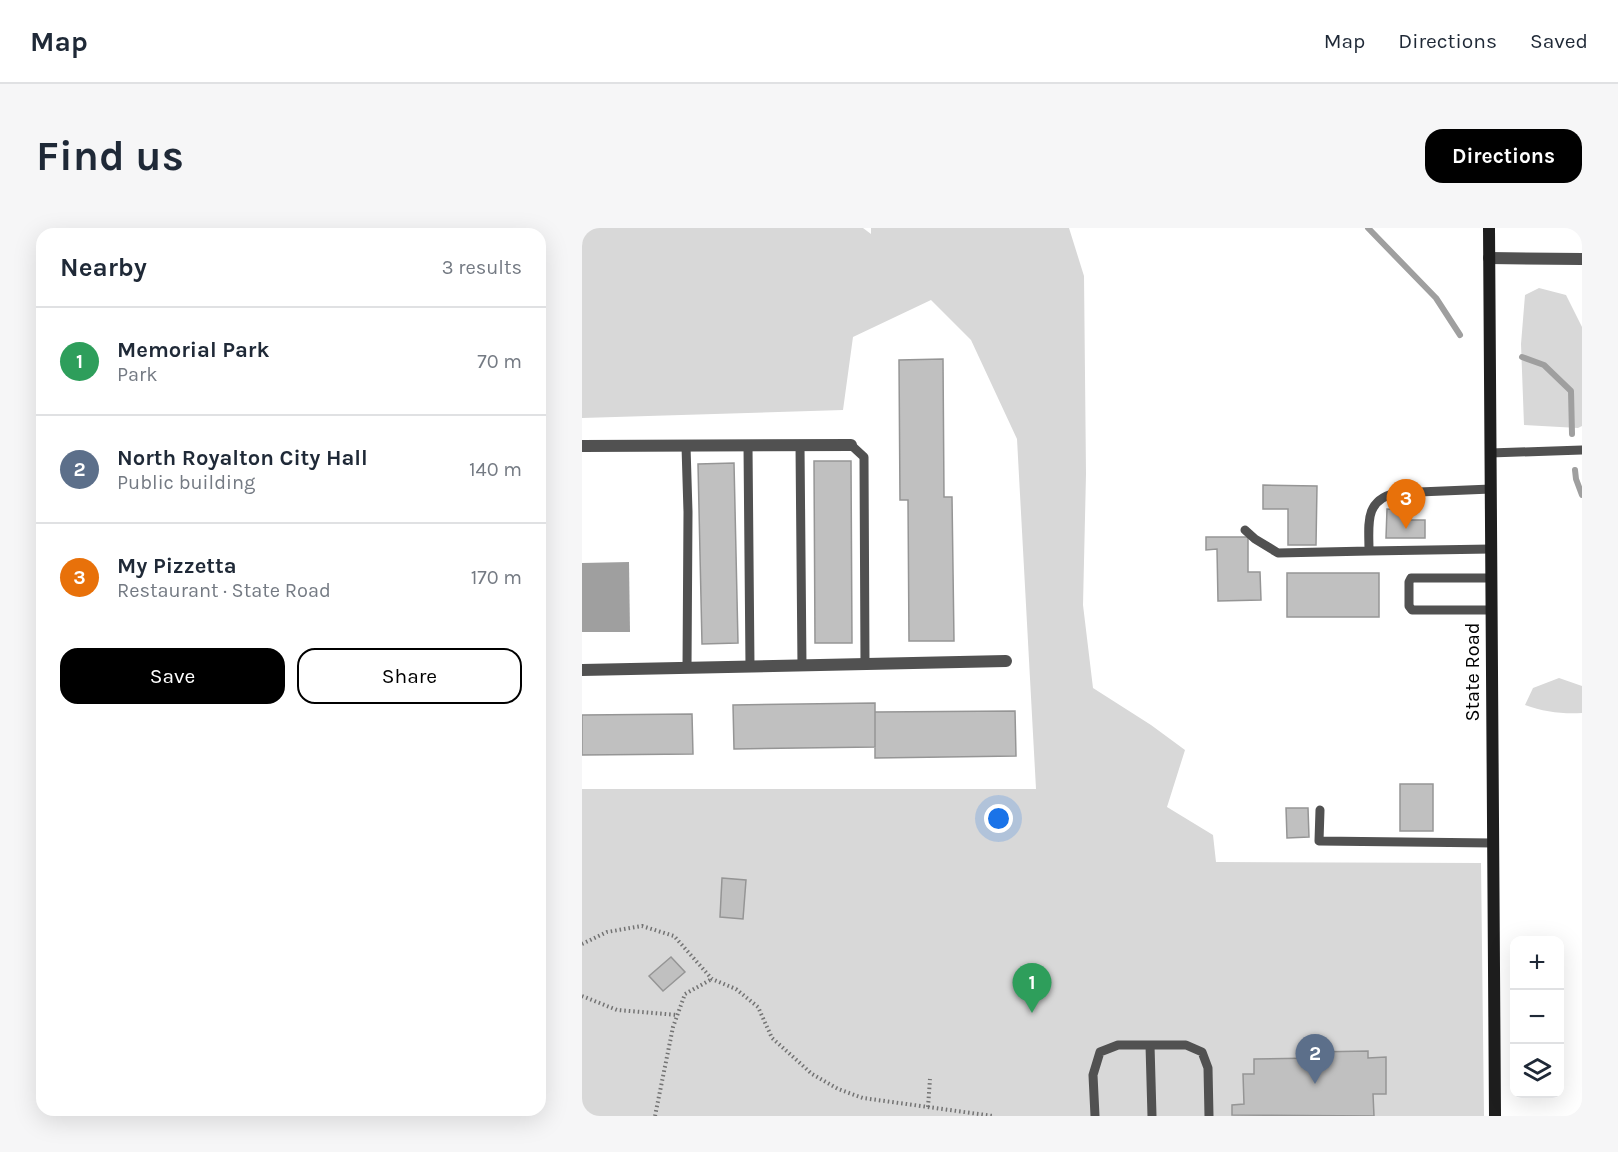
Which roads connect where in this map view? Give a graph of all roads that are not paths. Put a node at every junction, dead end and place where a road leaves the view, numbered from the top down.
1 (1489, 228) edge
2 (1489, 258) junction
3 (1582, 259) edge
4 (800, 445) junction
5 (851, 445) joint
6 (582, 446) edge
7 (686, 446) junction
8 (748, 446) junction
9 (1582, 450) edge
10 (1490, 453) junction
11 (1491, 489) junction
12 (1245, 530) dead end
13 (1491, 549) junction
14 (1369, 551) junction
15 (1491, 578) junction
16 (1492, 610) junction
17 (1006, 661) dead end
18 (865, 664) junction
19 (802, 666) junction
20 (750, 667) junction
21 (687, 668) junction
22 (582, 670) edge
23 (1320, 810) dead end
24 (1493, 843) junction
25 (1150, 1045) junction
26 (1095, 1116) edge
27 (1152, 1116) edge
28 (1209, 1116) edge
29 (1495, 1116) edge

1 - 2 main road, State Road
2 - 3 street
2 - 10 main road, State Road
4 - 5 street
4 - 8 street
4 - 19 lane
5 - 18 lane
6 - 7 street
7 - 8 street
7 - 21 lane
8 - 20 lane
9 - 10 lane
10 - 11 main road, State Road
11 - 13 main road, State Road
11 - 14 lane
12 - 14 lane
13 - 14 lane
13 - 15 main road, State Road
15 - 16 main road, State Road
15 - 16 lane
16 - 24 main road, State Road
17 - 18 street
18 - 19 street
19 - 20 street
20 - 21 street
21 - 22 street
23 - 24 lane
24 - 29 main road, State Road
25 - 26 lane
25 - 27 lane
25 - 28 lane

